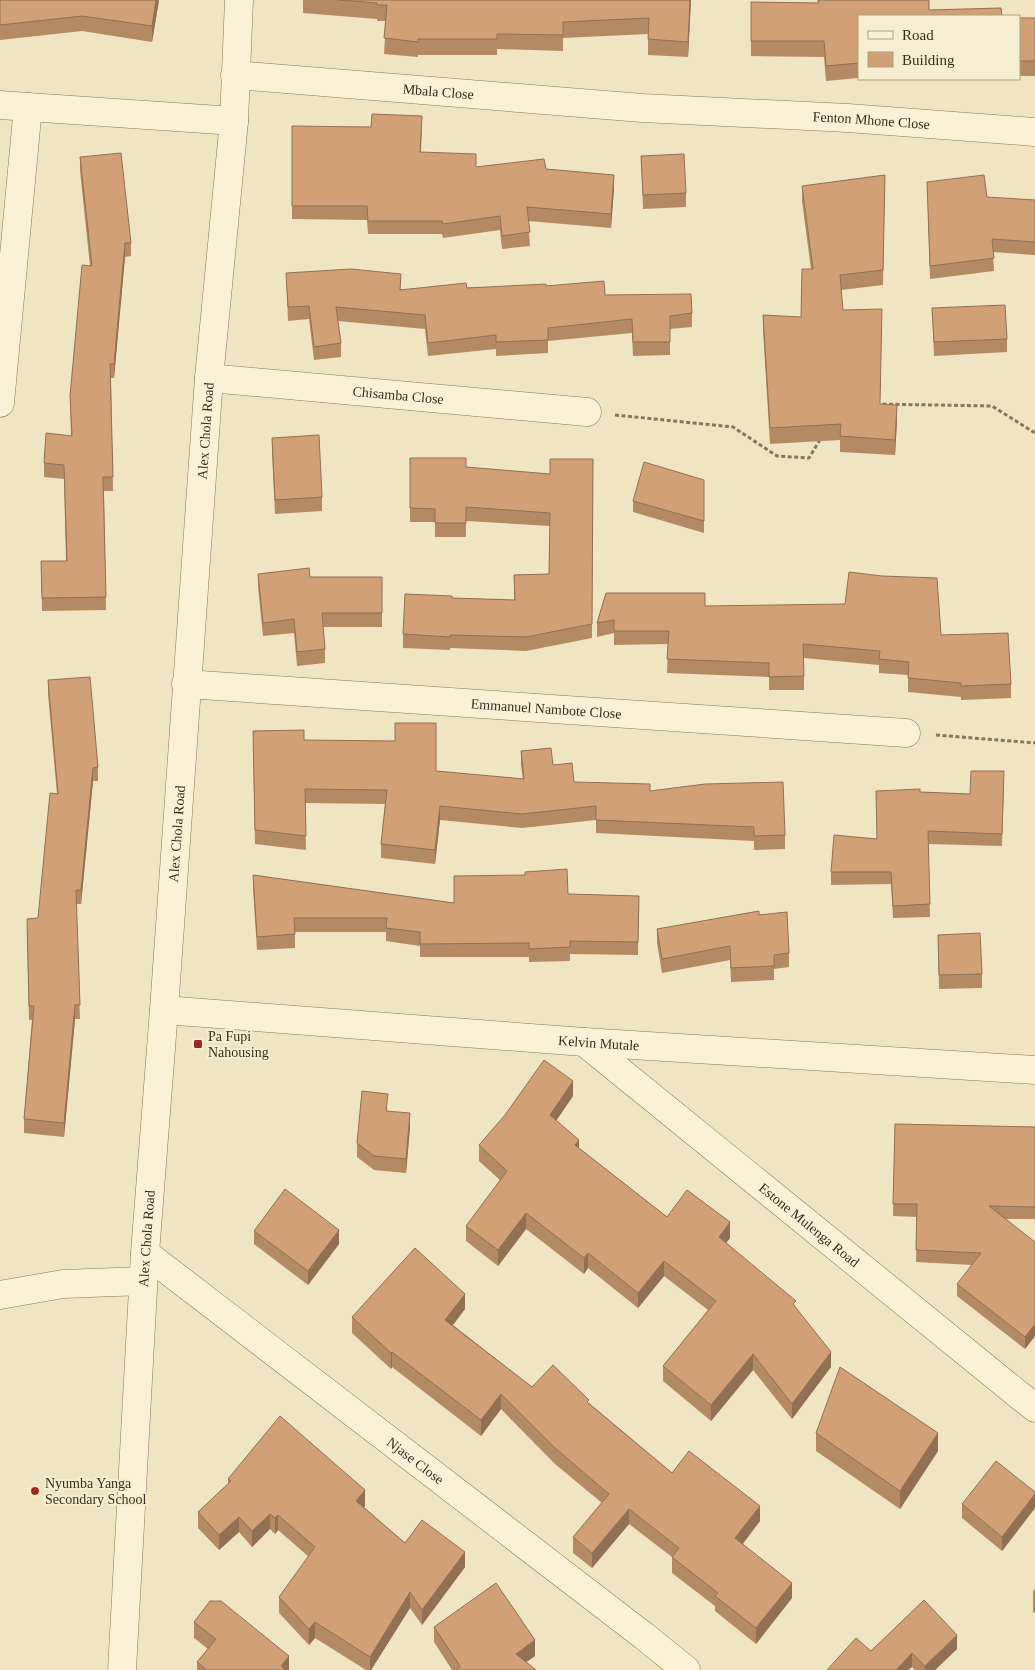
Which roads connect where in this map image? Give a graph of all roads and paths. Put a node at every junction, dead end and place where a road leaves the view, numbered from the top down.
1 (239, 0) edge
2 (235, 75) junction
3 (0, 105) edge
4 (28, 106) junction
5 (706, 111) joint
6 (234, 121) junction
7 (1035, 132) edge
8 (209, 378) junction
9 (0, 403) edge
10 (874, 403) edge
11 (587, 412) joint
12 (824, 434) edge
13 (1035, 434) edge
14 (186, 684) junction
15 (906, 733) joint
16 (1035, 743) edge
17 (164, 1010) junction
18 (584, 1042) junction
19 (1035, 1070) edge
20 (145, 1253) junction
21 (143, 1281) junction
22 (0, 1296) edge
23 (1035, 1408) edge
24 (122, 1670) edge
25 (686, 1670) edge

1 - 2 street, Alex Chola Road
2 - 5 street, Mbala Close
2 - 6 street, Alex Chola Road
3 - 4 street
4 - 6 street
4 - 9 street
5 - 7 street, Fenton Mhone Close
6 - 8 street, Alex Chola Road
8 - 11 street, Chisamba Close
8 - 14 street, Alex Chola Road
10 - 13 path
11 - 12 path
14 - 15 street, Emmanuel Nambote Close
14 - 17 street, Alex Chola Road
15 - 16 path
17 - 18 street, Kelvin Mutale
17 - 20 street, Alex Chola Road
18 - 19 street, Kelvin Mutale
18 - 23 street, Estone Mulenga Road
20 - 21 street, Alex Chola Road
20 - 25 street, Njase Close
21 - 22 street
21 - 24 street, Alex Chola Road

